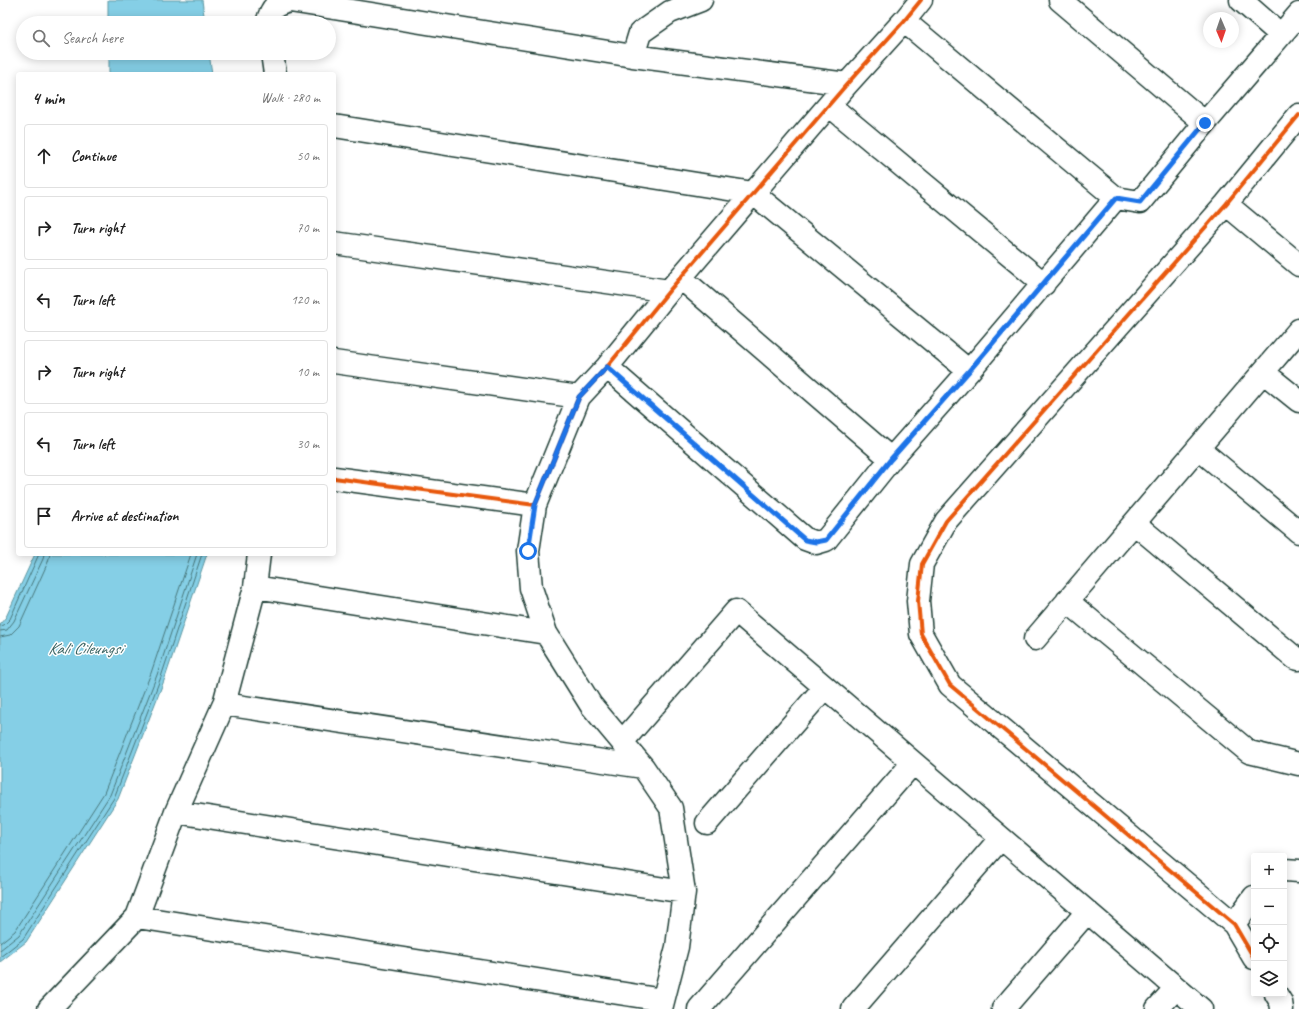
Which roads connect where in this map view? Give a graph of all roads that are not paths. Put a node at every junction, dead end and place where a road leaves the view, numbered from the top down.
1 (702, 0) edge
2 (920, 0) edge
3 (1060, 0) edge
4 (1240, 0) edge
5 (392, 8) edge
6 (269, 12) edge
7 (1299, 14) edge
8 (904, 21) junction
9 (1281, 35) junction
10 (633, 56) junction
11 (273, 60) edge
12 (275, 72) edge
13 (847, 84) junction
14 (829, 105) junction
15 (1299, 114) edge
16 (1205, 123) junction
17 (336, 126) edge
18 (753, 193) junction
19 (1116, 198) junction
20 (1226, 204) junction
21 (336, 243) edge
22 (1299, 265) edge
23 (1044, 284) junction
24 (675, 285) junction
25 (1299, 330) edge
26 (336, 362) edge
27 (607, 367) junction
28 (969, 371) junction
29 (1263, 372) junction
30 (579, 397) junction
31 (1299, 401) edge
32 (1198, 448) junction
33 (891, 459) junction
34 (336, 478) edge
35 (535, 505) junction
36 (1134, 523) junction
37 (1299, 532) edge
38 (259, 556) edge
39 (256, 587) junction
40 (1067, 601) junction
41 (546, 632) junction
42 (1035, 638) dead end
43 (1299, 660) edge
44 (825, 687) junction
45 (224, 704) junction
46 (622, 742) junction
47 (914, 763) junction
48 (1299, 764) edge
49 (643, 767) junction
50 (176, 812) junction
51 (707, 823) dead end
52 (1001, 838) junction
53 (1287, 870) edge
54 (1299, 871) edge
55 (684, 892) junction
56 (1251, 901) edge
57 (1087, 912) junction
58 (137, 917) junction
59 (1234, 924) junction
60 (1251, 953) edge
61 (1176, 988) junction
62 (1278, 997) edge
63 (662, 1004) edge
64 (49, 1009) edge
65 (699, 1009) edge
66 (853, 1009) edge
67 (1003, 1009) edge
68 (1157, 1009) edge
69 (1201, 1009) edge
70 (1282, 1009) edge

1 - 10 street
2 - 8 street
3 - 16 street
4 - 9 street
5 - 6 street
5 - 10 street
7 - 9 street
8 - 13 street
8 - 19 street
9 - 16 street
10 - 13 street
11 - 12 street
13 - 14 street
14 - 18 street
14 - 23 street
15 - 20 street
16 - 19 street
17 - 18 street
18 - 24 street
18 - 28 street
19 - 23 street
20 - 22 street
20 - 59 street
21 - 24 street
23 - 28 street
24 - 27 street
24 - 33 street
25 - 29 street
26 - 30 street
27 - 30 street
27 - 33 street
28 - 33 street
29 - 31 street
29 - 32 street
30 - 35 street
32 - 36 street
32 - 37 street
34 - 35 street
35 - 41 street
36 - 40 street
36 - 43 street
38 - 39 street
39 - 41 street
39 - 45 street
40 - 42 street
40 - 48 street
41 - 46 street
44 - 46 street
44 - 47 street
44 - 51 street
45 - 49 street
45 - 50 street
46 - 49 street
47 - 52 street
47 - 65 street
49 - 55 street
50 - 55 street
50 - 58 street
52 - 57 street
52 - 66 street
53 - 54 street
55 - 63 street
56 - 59 street
57 - 61 street
57 - 67 street
58 - 63 street
58 - 64 street
59 - 60 street
61 - 68 street
61 - 69 street
62 - 70 street

